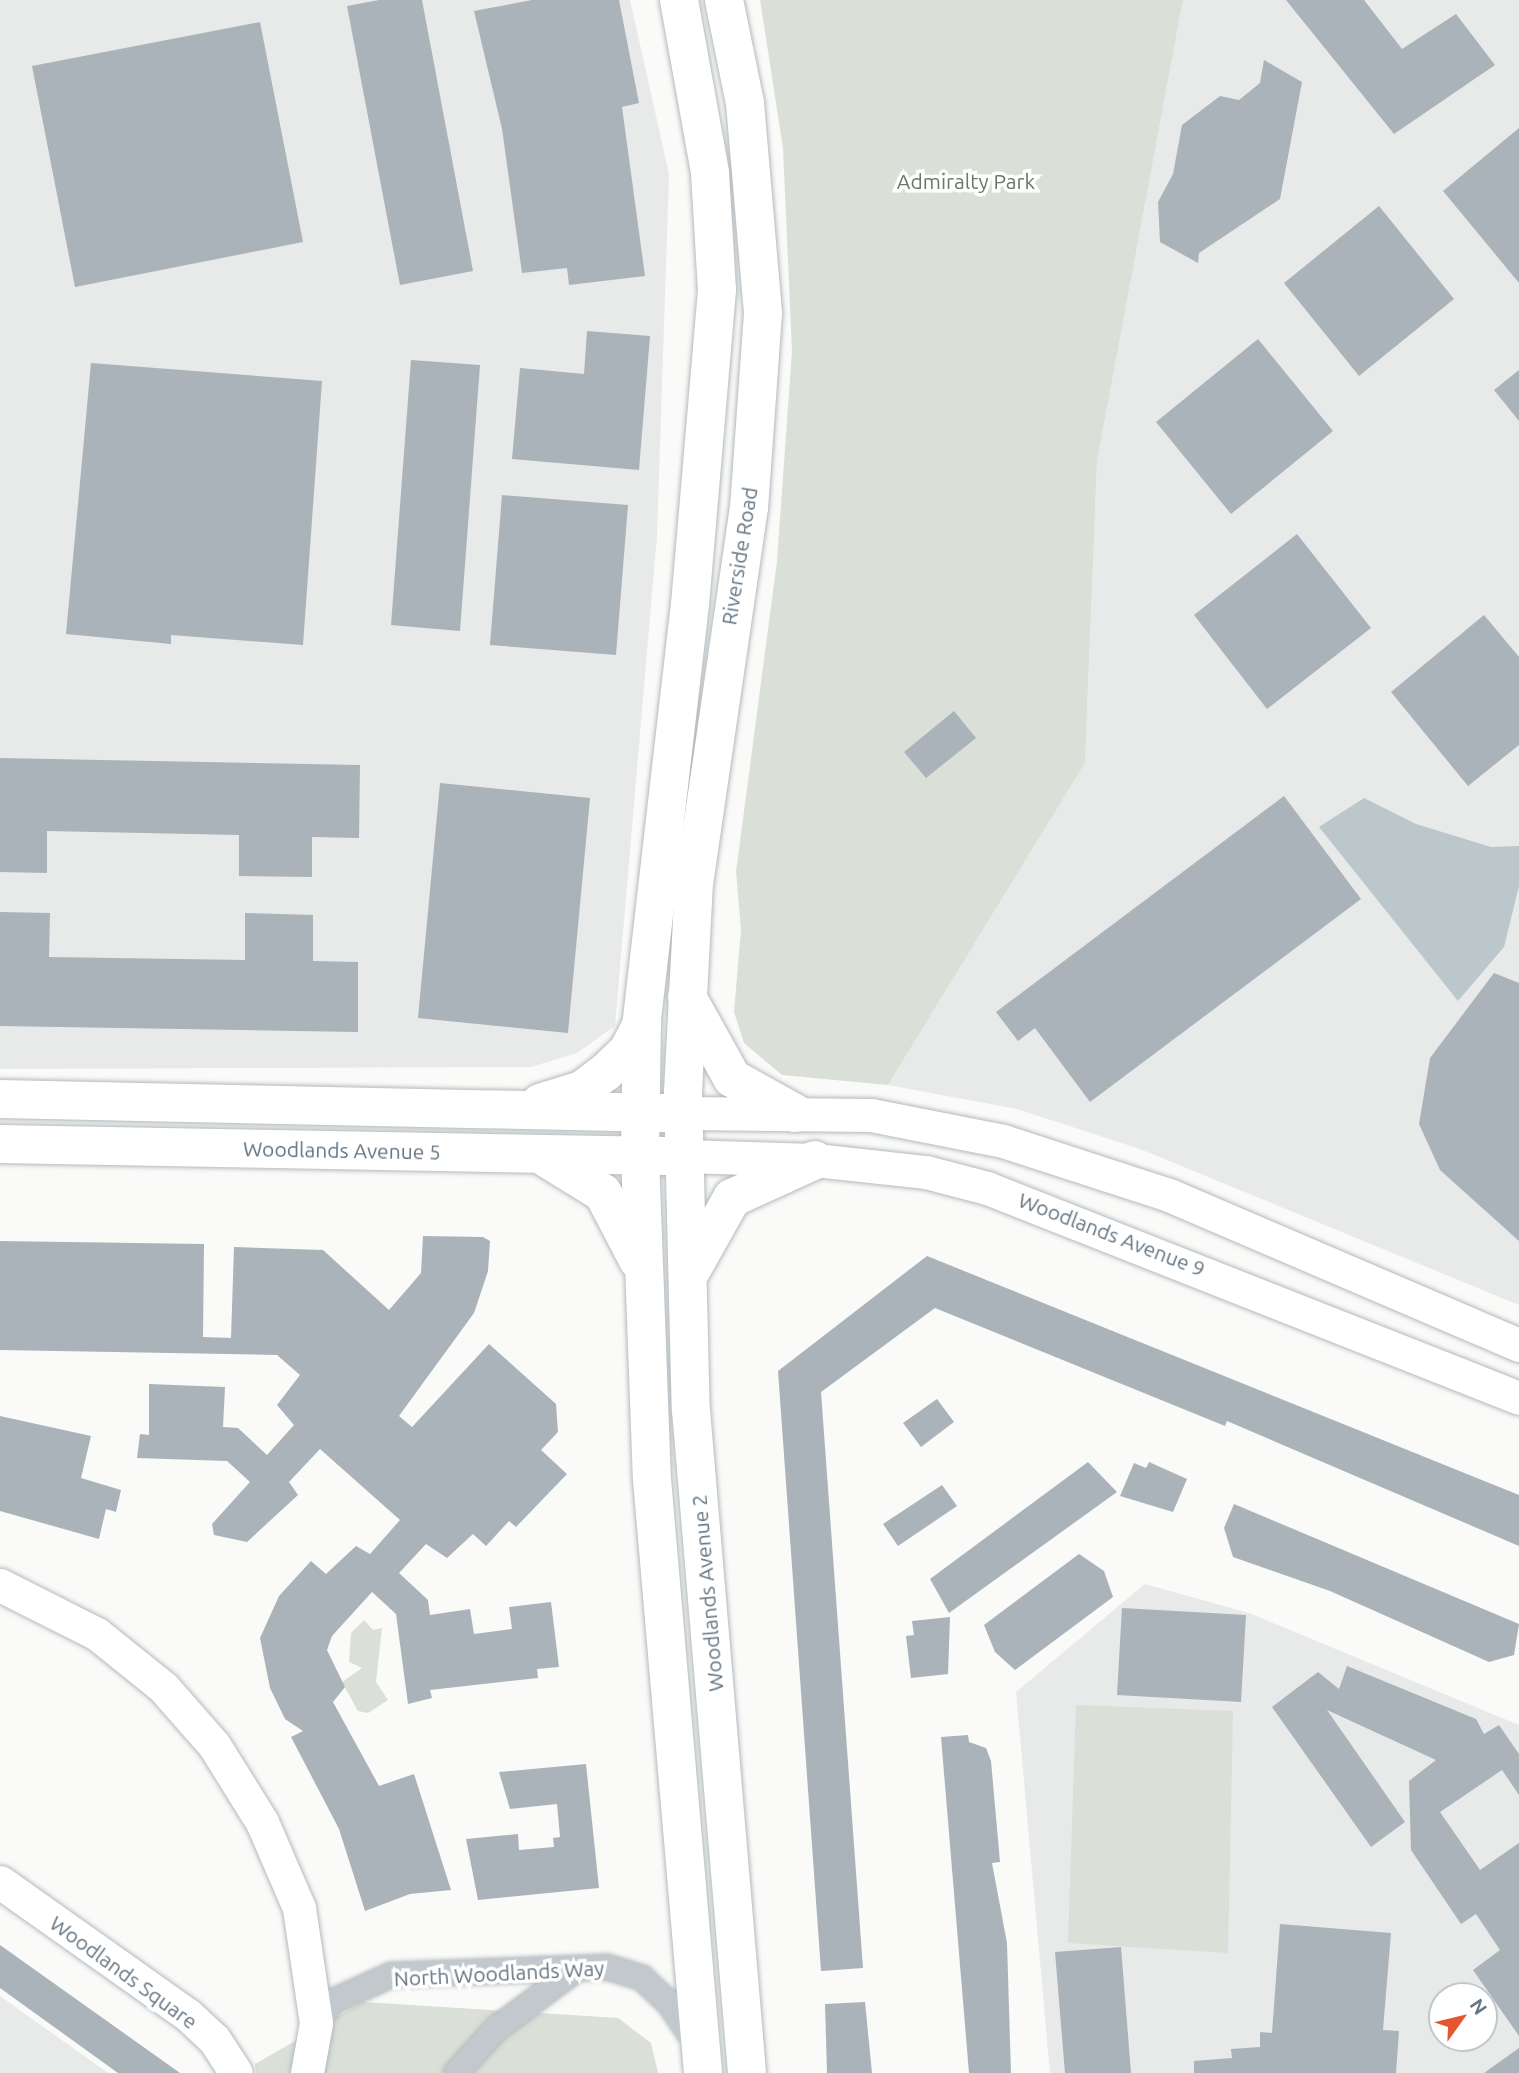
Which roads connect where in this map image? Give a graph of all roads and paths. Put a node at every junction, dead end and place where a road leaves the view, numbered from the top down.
1 (679, 0) edge
2 (724, 0) edge
3 (685, 992) junction
4 (642, 1022) junction
5 (0, 1098) edge
6 (514, 1111) junction
7 (639, 1113) junction
8 (683, 1113) junction
9 (795, 1113) junction
10 (0, 1144) edge
11 (533, 1152) junction
12 (640, 1155) junction
13 (684, 1156) junction
14 (816, 1160) junction
15 (645, 1275) junction
16 (687, 1283) junction
17 (1519, 1345) edge
18 (1519, 1398) edge
19 (0, 1586) edge
20 (0, 1882) edge
21 (0, 1907) edge
22 (579, 1968) junction
23 (316, 2023) junction
24 (702, 2062) edge
25 (209, 2073) edge
26 (236, 2073) edge
27 (307, 2073) edge
28 (456, 2073) edge
29 (747, 2073) edge

1 - 4 main road, Riverside Road
2 - 3 main road, Riverside Road
3 - 8 main road, Riverside Road
3 - 9 main road
4 - 6 main road
4 - 7 main road, Riverside Road
5 - 6 main road, Woodlands Avenue 5
6 - 7 main road, Woodlands Avenue 5
7 - 8 main road, Woodlands Avenue 5
7 - 12 main road
8 - 9 main road
8 - 13 main road, Woodlands Avenue 2
9 - 17 main road
10 - 11 main road, Woodlands Avenue 5
11 - 12 main road, Woodlands Avenue 5
11 - 15 main road
12 - 13 main road, Woodlands Avenue 5
12 - 15 main road
13 - 14 main road, Woodlands Avenue 9
13 - 16 main road, Woodlands Avenue 2
14 - 16 main road
14 - 18 main road, Woodlands Avenue 9
15 - 24 main road
16 - 29 main road, Woodlands Avenue 2
19 - 23 main road
20 - 26 main road, Woodlands Square
21 - 25 main road, Woodlands Square
22 - 23 street, North Woodlands Way
22 - 24 street, North Woodlands Way
22 - 28 street
23 - 27 main road

